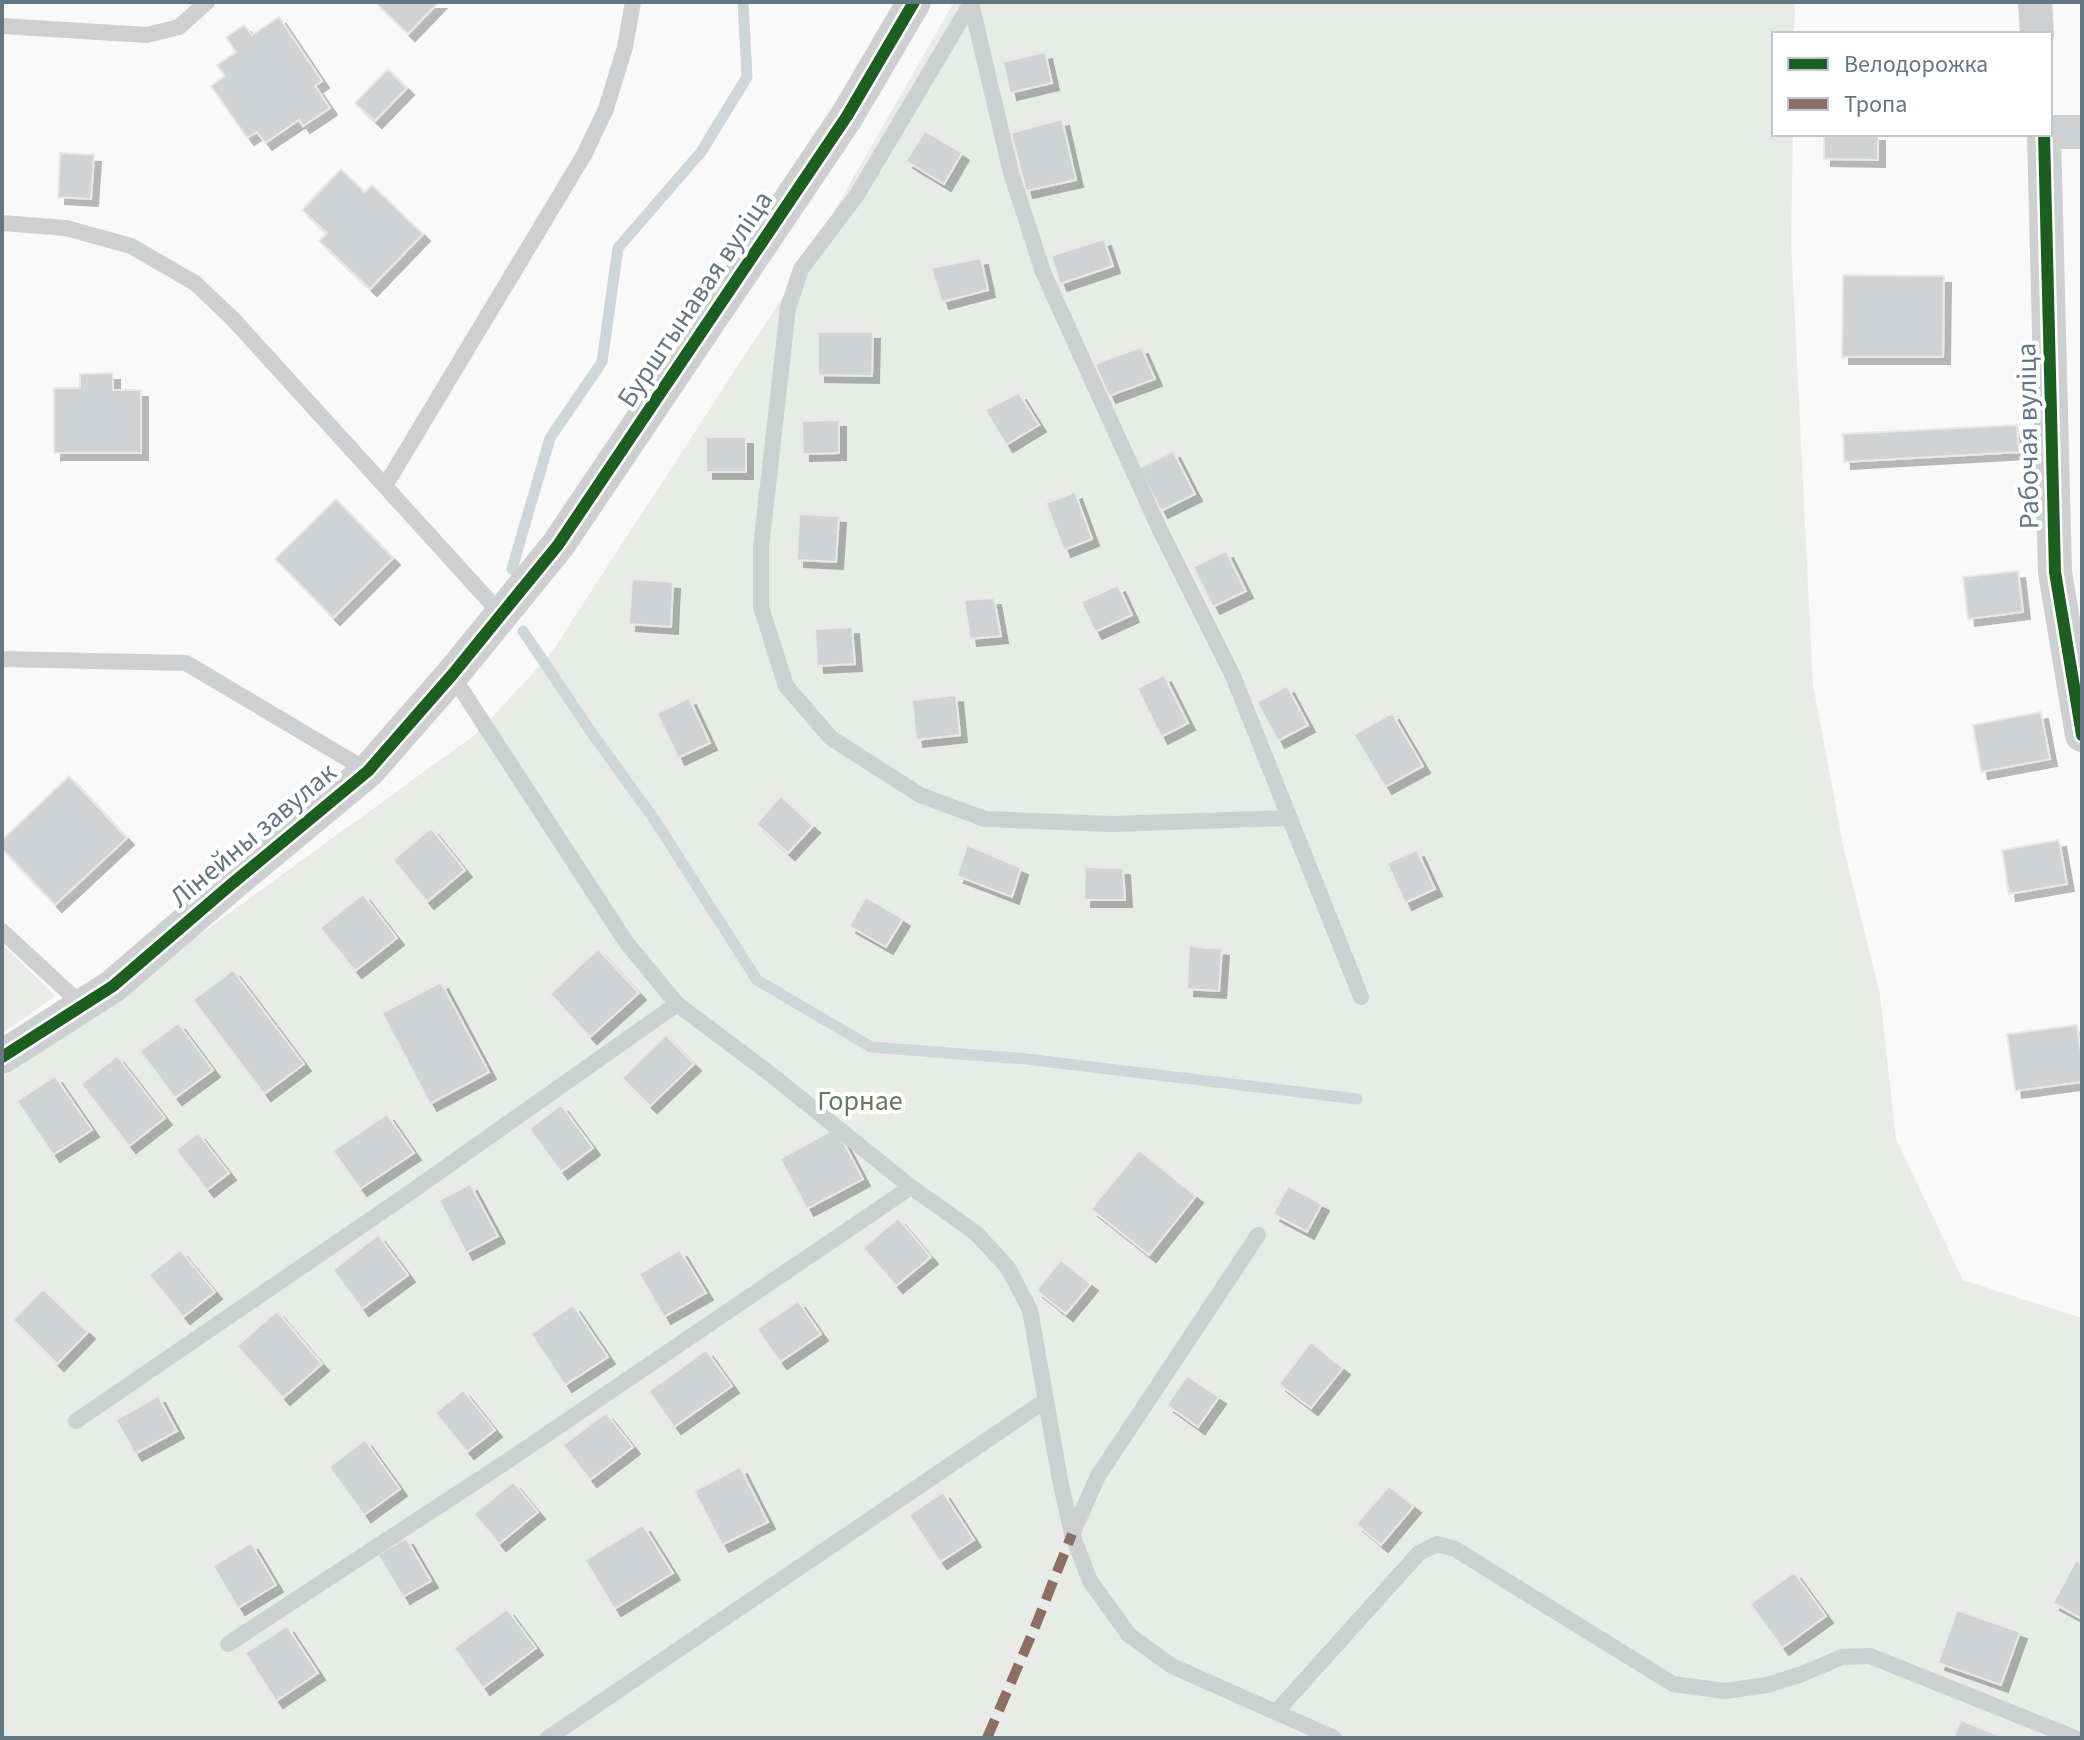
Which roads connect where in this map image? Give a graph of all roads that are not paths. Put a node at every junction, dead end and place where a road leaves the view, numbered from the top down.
1 (207, 2) edge
2 (633, 2) edge
3 (914, 2) edge
4 (971, 2) edge
5 (2035, 2) edge
6 (2, 26) edge
7 (2037, 32) edge
8 (2052, 132) edge
9 (2082, 132) edge
10 (2044, 136) edge
11 (2, 223) edge
12 (385, 486) junction
13 (2069, 572) edge
14 (501, 614) junction
15 (2, 659) edge
16 (452, 675) junction
17 (2082, 735) edge
18 (368, 771) junction
19 (1290, 818) junction
20 (2, 931) edge
21 (1361, 997) dead end
22 (677, 1004) junction
23 (82, 1005) junction
24 (2, 1057) edge
25 (911, 1187) junction
26 (1258, 1235) dead end
27 (1046, 1400) junction
28 (76, 1421) dead end
29 (1072, 1534) junction
30 (228, 1644) dead end
31 (1276, 1712) junction
32 (548, 1738) edge
33 (1334, 1738) edge
34 (2075, 1738) edge

1 - 6 lane
2 - 12 lane
3 - 14 street, Бурштынавая вуліца
4 - 19 lane
4 - 19 lane
5 - 7 street
8 - 9 street
10 - 13 street, Рабочая вуліца
11 - 12 lane
12 - 14 lane
13 - 17 street, Рабочая вуліца
14 - 16 street, Лінейны завулак
15 - 18 lane
16 - 18 street, Лінейны завулак
16 - 22 lane
18 - 23 street, Лінейны завулак
19 - 21 lane
20 - 23 lane
22 - 25 lane
22 - 28 lane
23 - 24 street, Лінейны завулак
25 - 27 lane
25 - 30 lane
26 - 29 lane
27 - 29 lane
27 - 32 lane
29 - 31 lane
31 - 33 lane
31 - 34 lane

